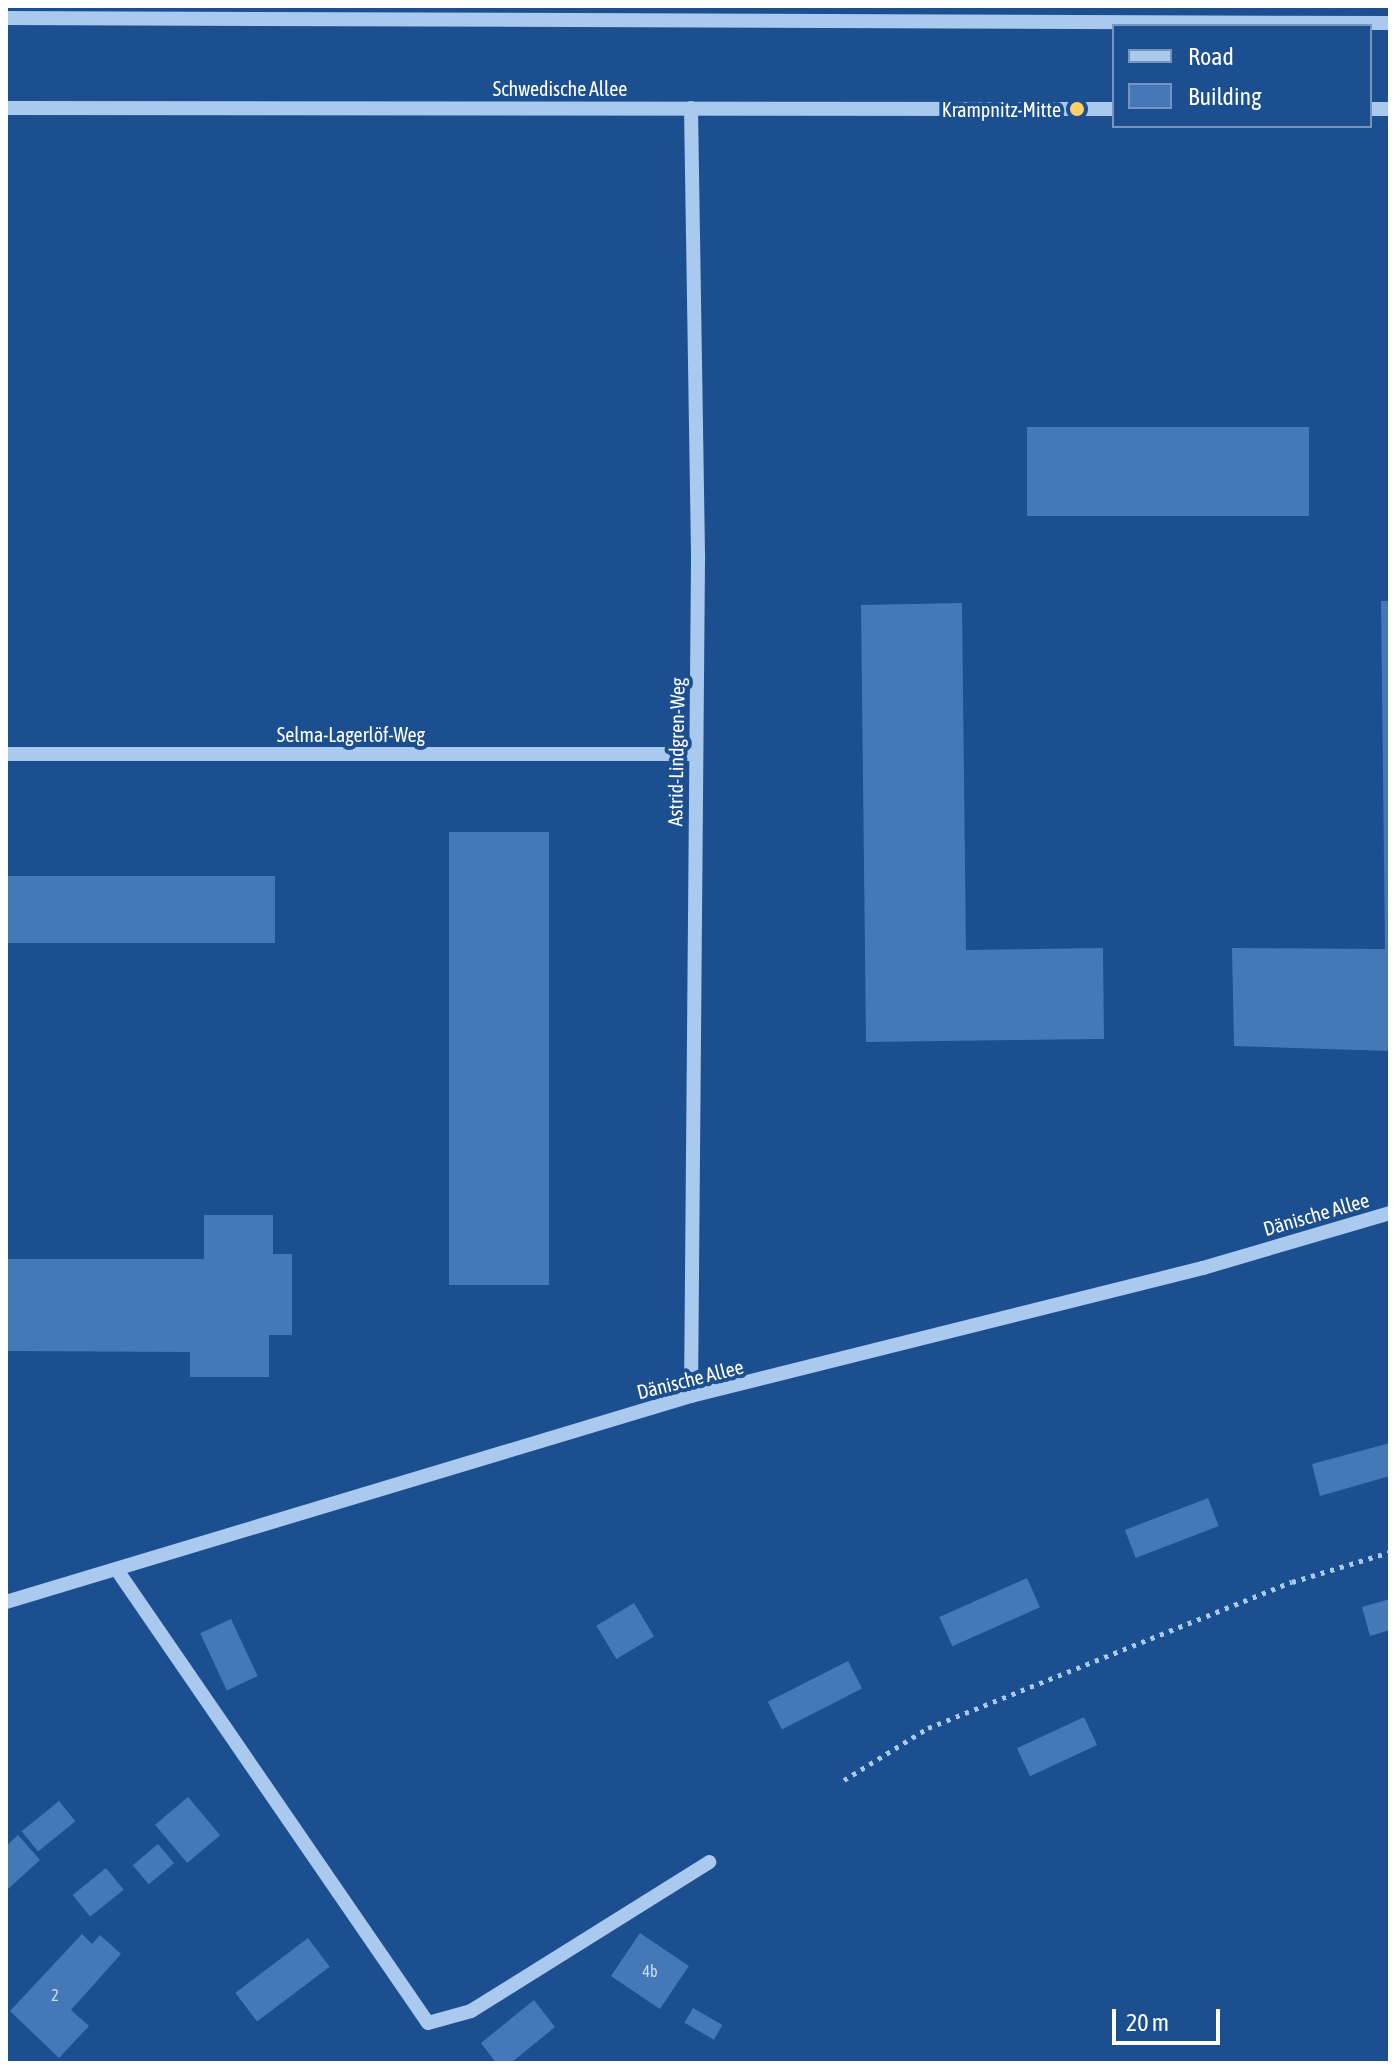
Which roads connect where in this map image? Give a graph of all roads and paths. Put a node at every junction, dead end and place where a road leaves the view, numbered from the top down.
1 (6, 18) edge
2 (1390, 23) edge
3 (6, 108) edge
4 (691, 108) junction
5 (1112, 109) edge
6 (6, 754) edge
7 (696, 754) junction
8 (1390, 1213) edge
9 (691, 1396) junction
10 (1390, 1552) edge
11 (117, 1570) junction
12 (6, 1602) edge
13 (844, 1780) dead end
14 (709, 1862) dead end

1 - 2 street
3 - 4 street, Schwedische Allee
4 - 5 street, Schwedische Allee
4 - 7 street, Astrid-Lindgren-Weg
6 - 7 street, Selma-Lagerlöf-Weg
7 - 9 street, Astrid-Lindgren-Weg
8 - 9 street, Dänische Allee
9 - 11 street, Dänische Allee
10 - 13 path
11 - 12 street, Dänische Allee
11 - 14 street

